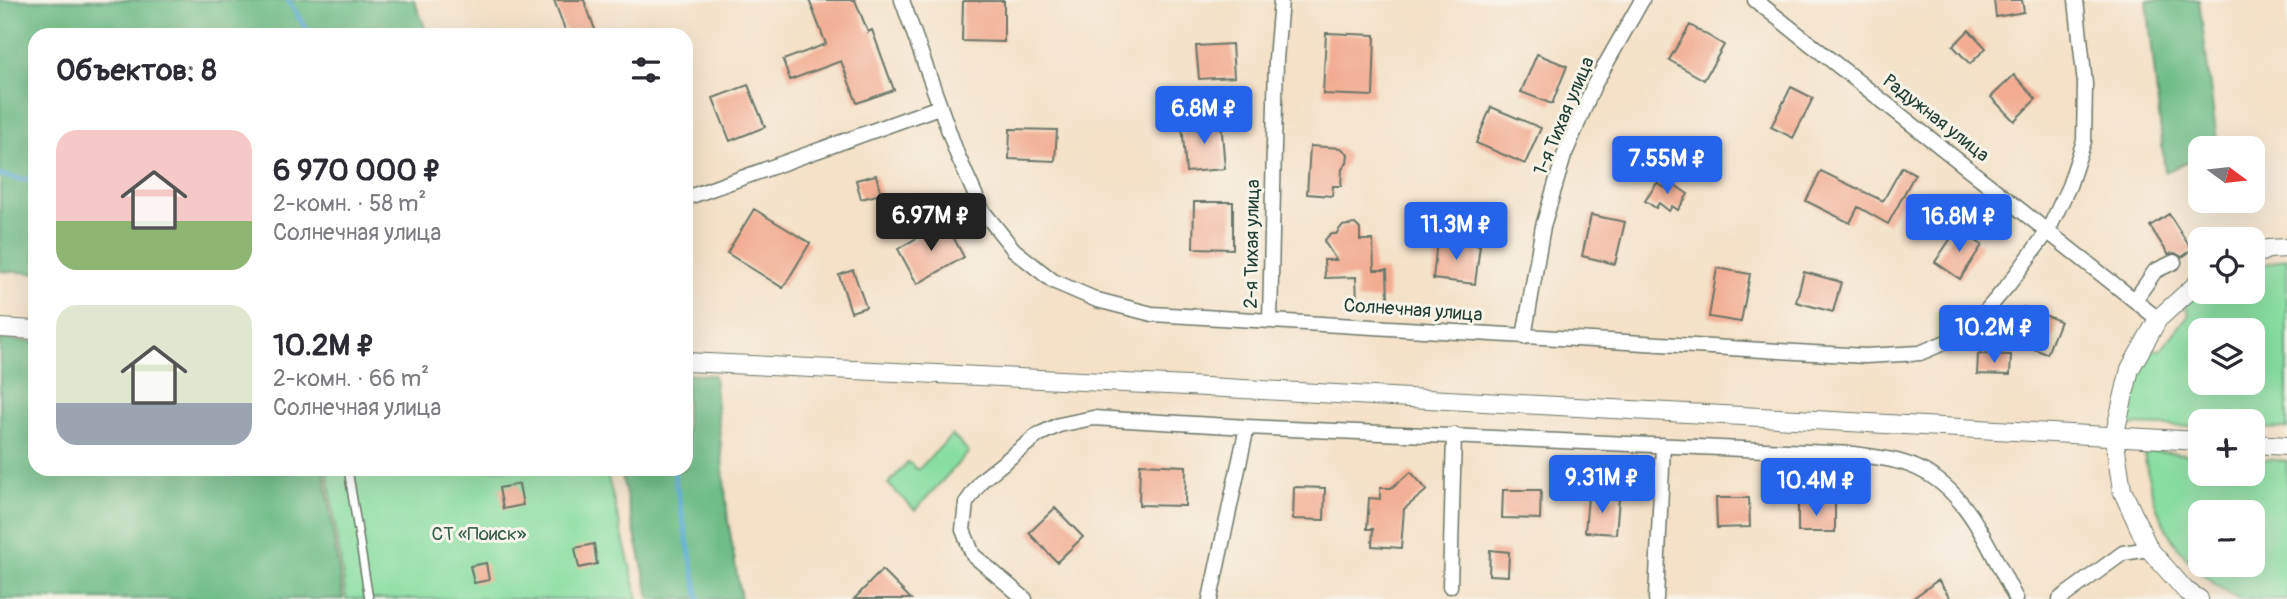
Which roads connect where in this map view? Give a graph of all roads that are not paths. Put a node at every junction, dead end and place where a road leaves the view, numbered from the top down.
1 (902, 0) edge
2 (1281, 0) edge
3 (1642, 0) edge
4 (1755, 0) edge
5 (2076, 0) edge
6 (939, 107) junction
7 (693, 195) edge
8 (2048, 231) junction
9 (2287, 248) edge
10 (2265, 250) edge
11 (2174, 262) dead end
12 (2188, 292) edge
13 (2135, 300) junction
14 (2158, 319) junction
15 (1270, 321) junction
16 (0, 328) edge
17 (28, 330) edge
18 (1524, 337) junction
19 (693, 362) edge
20 (1247, 427) junction
21 (1454, 435) junction
22 (2114, 437) junction
23 (2188, 440) edge
24 (1663, 445) junction
25 (2265, 445) edge
26 (2287, 446) edge
27 (349, 476) edge
28 (2149, 549) junction
29 (1450, 586) dead end
30 (369, 599) edge
31 (1025, 599) edge
32 (1210, 599) edge
33 (1656, 599) edge
34 (2016, 599) edge
35 (2060, 599) edge
36 (2199, 599) edge

1 - 6 street, Солнечная улица
2 - 15 street, 2-я Тихая улица
3 - 18 street, 1-я Тихая улица
4 - 8 street, Радужная улица
5 - 8 street, Солнечная улица
6 - 7 street
6 - 15 street, Солнечная улица
8 - 13 street, Радужная улица
8 - 18 street, Солнечная улица
9 - 10 street
11 - 13 street
12 - 14 street
13 - 14 street, Радужная улица
14 - 22 street
15 - 18 street, Солнечная улица
16 - 17 street
19 - 22 street
20 - 21 street
20 - 31 street
20 - 32 street
21 - 24 street
21 - 29 street
22 - 23 street
22 - 28 street
24 - 33 street
24 - 34 street
25 - 26 street
27 - 30 lane
28 - 35 street
28 - 36 street

